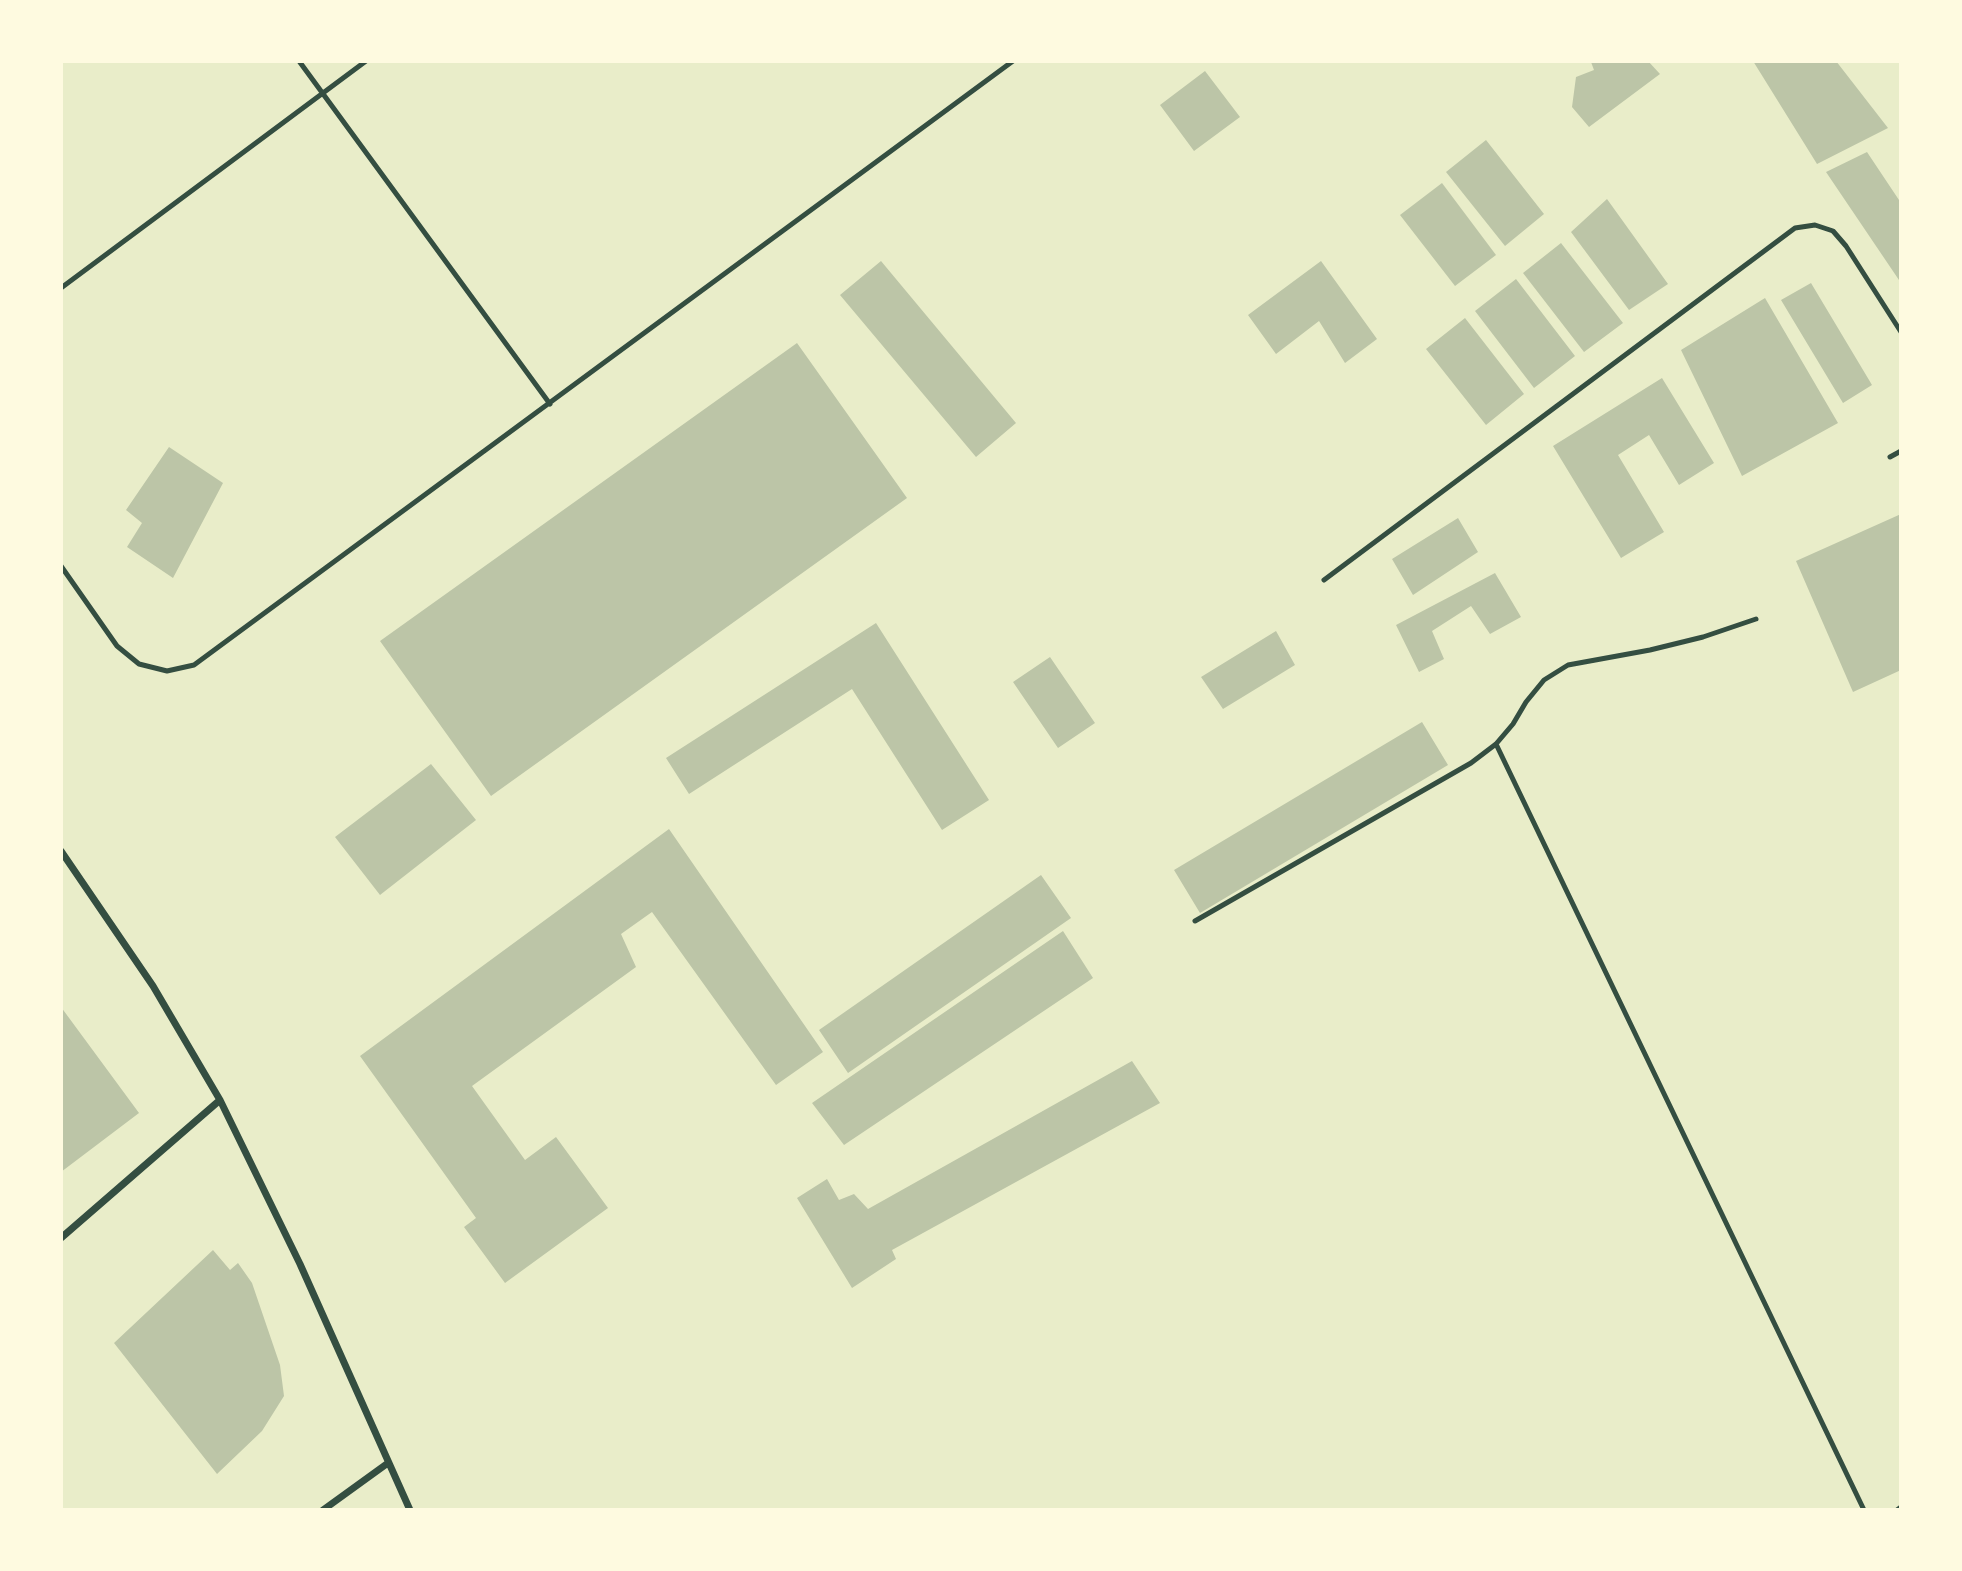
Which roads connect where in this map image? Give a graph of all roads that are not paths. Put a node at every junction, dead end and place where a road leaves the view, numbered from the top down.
1 (299, 61) edge
2 (366, 61) edge
3 (1013, 61) edge
4 (323, 94) junction
5 (61, 288) edge
6 (1901, 332) edge
7 (550, 404) junction
8 (1901, 451) edge
9 (1890, 457) dead end
10 (61, 566) edge
11 (1324, 580) dead end
12 (1756, 620) dead end
13 (1496, 744) junction
14 (61, 850) edge
15 (65, 863) edge
16 (1195, 921) dead end
17 (220, 1100) junction
18 (61, 1238) edge
19 (388, 1463) junction
20 (323, 1510) edge
21 (410, 1510) edge
22 (1864, 1510) edge

1 - 4 lane
2 - 4 lane
3 - 7 lane
4 - 5 lane
4 - 7 lane
6 - 11 lane
7 - 10 lane
8 - 9 lane
12 - 13 lane
13 - 16 lane
13 - 22 lane
14 - 15 street
15 - 17 street
17 - 18 street
17 - 19 street
19 - 20 street
19 - 21 street

